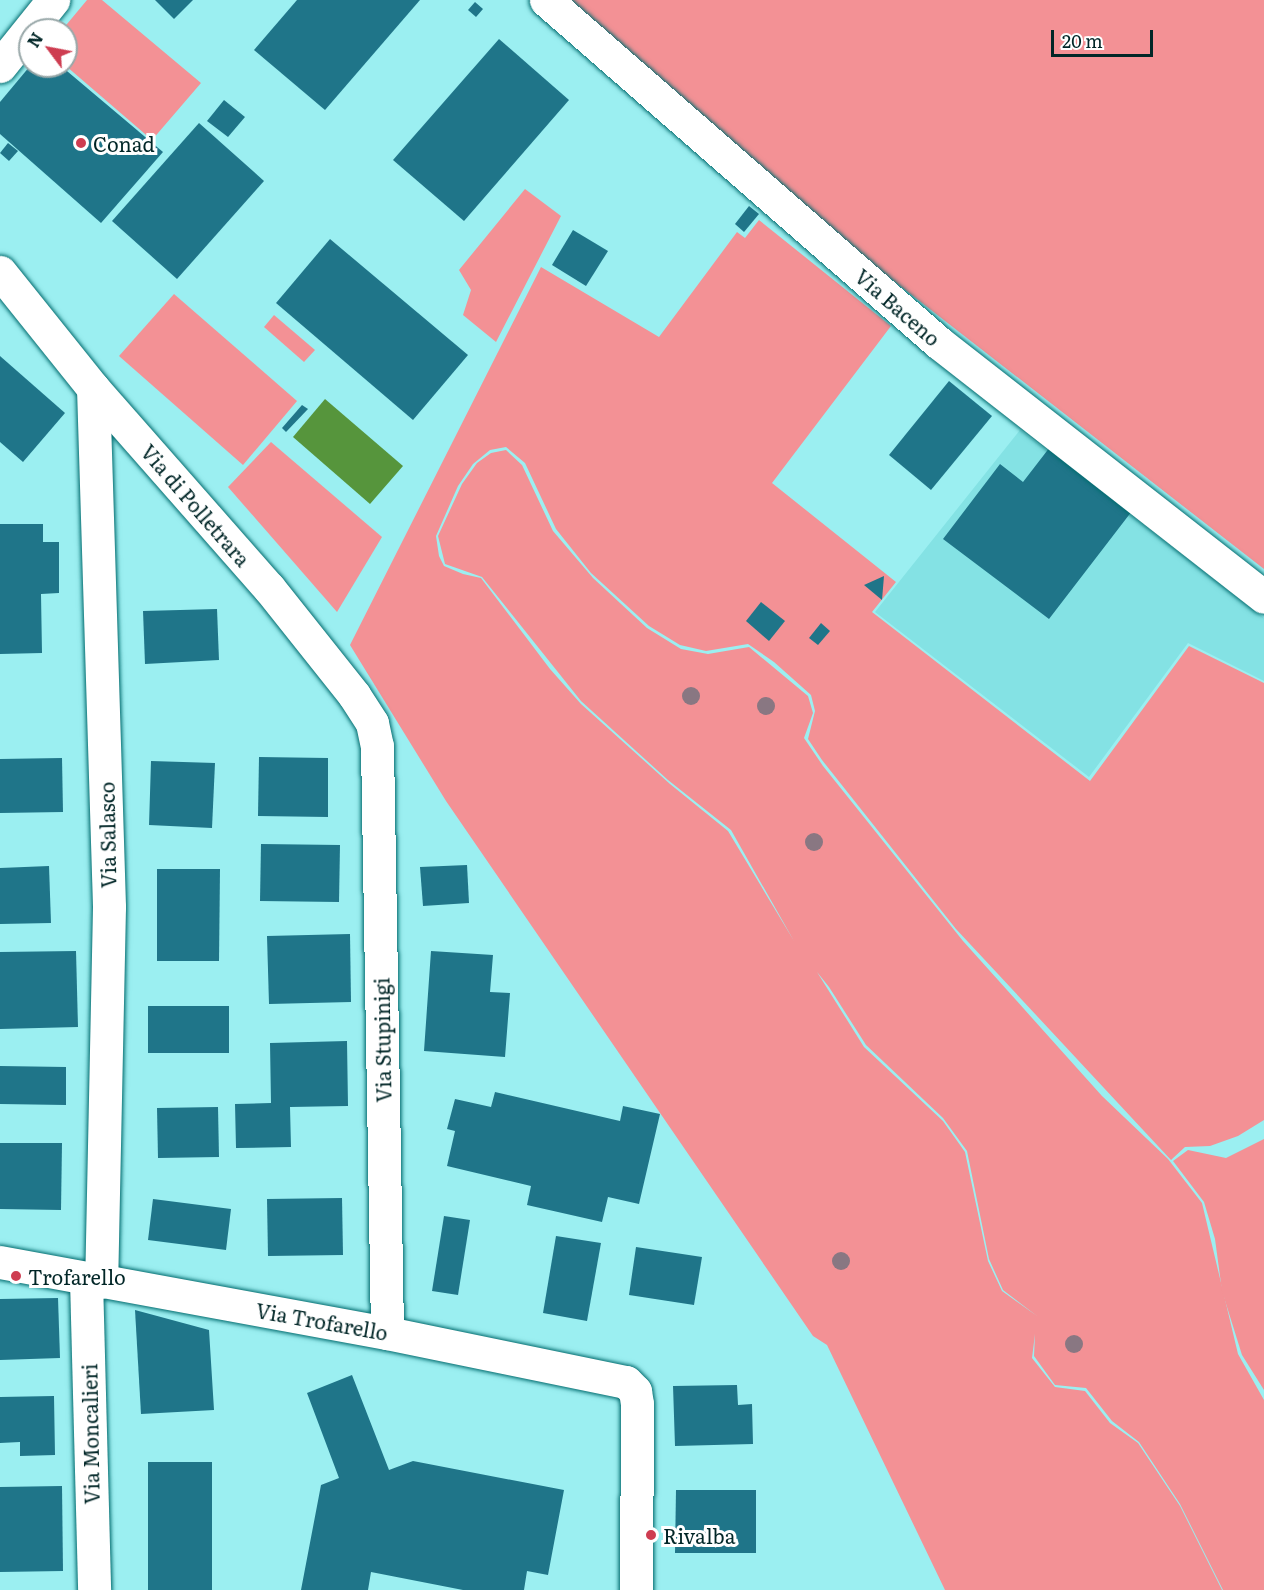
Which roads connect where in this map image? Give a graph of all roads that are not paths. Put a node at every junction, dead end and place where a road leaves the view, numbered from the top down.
1 (53, 0) edge
2 (546, 0) edge
3 (0, 66) edge
4 (0, 272) edge
5 (93, 388) junction
6 (1264, 597) edge
7 (377, 747) joint
8 (0, 1262) edge
9 (93, 1280) junction
10 (387, 1333) junction
11 (94, 1590) edge
12 (636, 1590) edge

1 - 3 street
2 - 6 street, Via Baceno
4 - 5 street, Via di Polletrara
5 - 7 street, Via di Polletrara
5 - 9 street, Via Salasco
7 - 10 street, Via Stupinigi
8 - 9 street, Via Trofarello
9 - 10 street, Via Trofarello
9 - 11 street, Via Moncalieri
10 - 12 street, Via Trofarello

